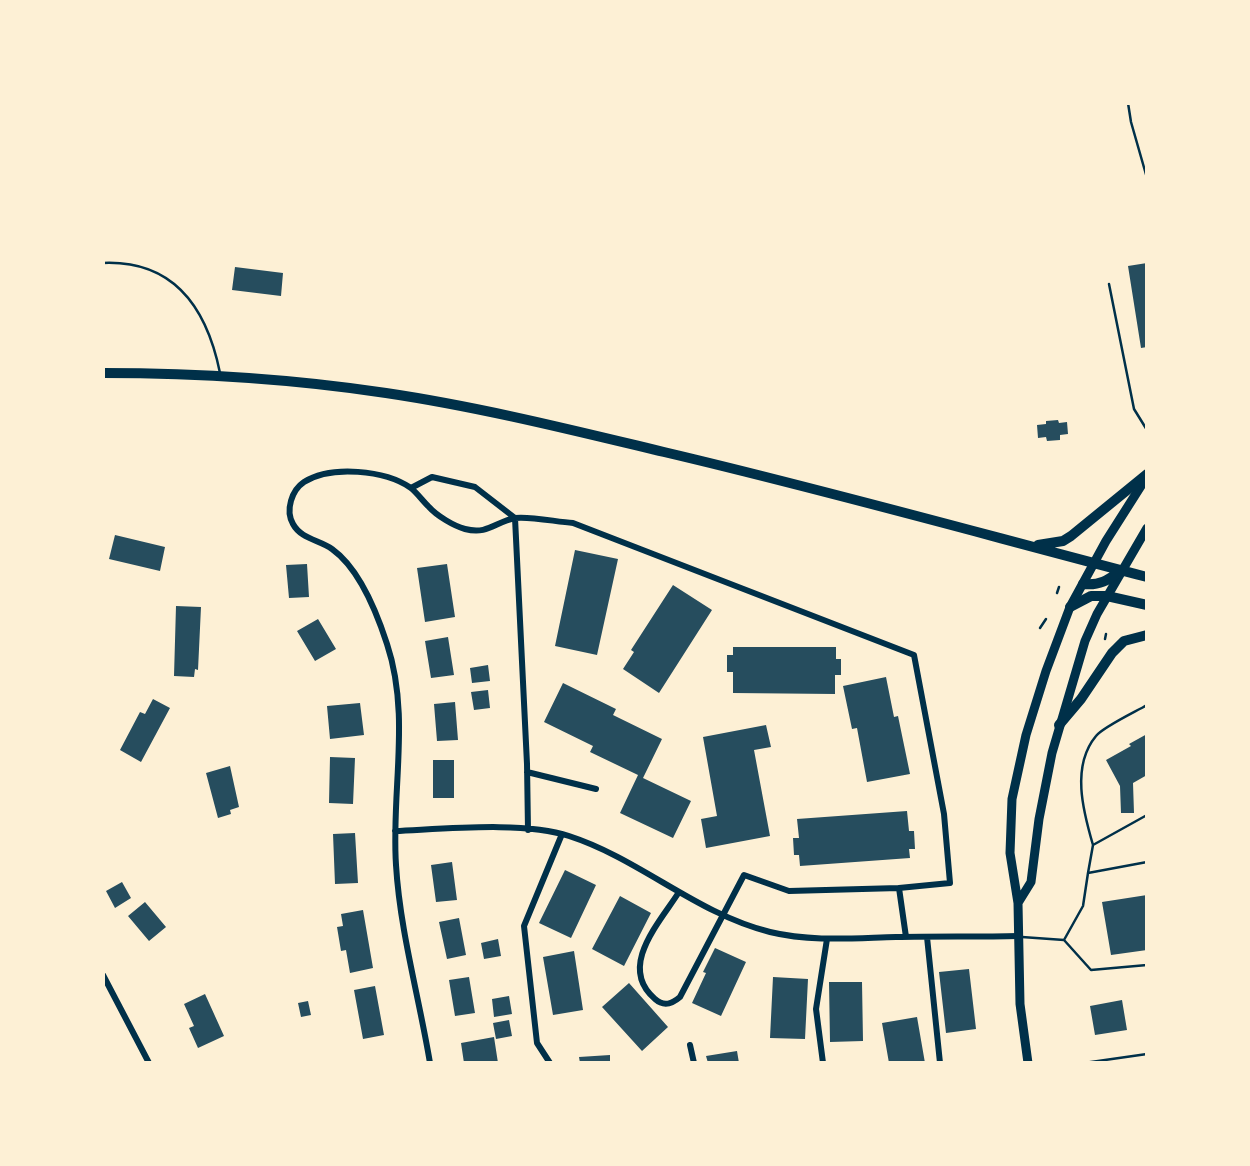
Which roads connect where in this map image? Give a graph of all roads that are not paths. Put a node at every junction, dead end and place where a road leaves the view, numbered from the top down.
1 (1128, 103) edge
2 (1147, 177) edge
3 (103, 262) edge
4 (1109, 284) dead end
5 (103, 373) edge
6 (220, 376) junction
7 (1147, 430) edge
8 (1147, 475) edge
9 (411, 488) junction
10 (515, 518) junction
11 (1147, 528) edge
12 (1028, 545) junction
13 (1094, 563) junction
14 (1122, 570) junction
15 (1147, 576) edge
16 (1083, 584) junction
17 (1107, 596) junction
18 (1147, 605) edge
19 (1070, 607) junction
20 (1147, 635) edge
21 (1147, 705) edge
22 (1059, 725) junction
23 (527, 772) junction
24 (596, 789) dead end
25 (1147, 815) edge
26 (527, 830) junction
27 (395, 831) junction
28 (562, 834) junction
29 (1093, 845) junction
30 (1147, 862) edge
31 (1088, 873) junction
32 (899, 888) junction
33 (679, 892) junction
34 (1018, 903) junction
35 (722, 915) junction
36 (1018, 936) junction
37 (906, 937) junction
38 (927, 937) junction
39 (827, 939) junction
40 (1064, 940) junction
41 (1147, 965) edge
42 (103, 975) edge
43 (690, 1045) dead end
44 (1147, 1054) edge
45 (149, 1063) edge
46 (430, 1063) edge
47 (550, 1063) edge
48 (694, 1063) edge
49 (823, 1063) edge
50 (940, 1063) edge
51 (1028, 1063) edge
52 (1084, 1063) edge

1 - 2 lane
3 - 6 lane
4 - 7 lane
5 - 6 main road
6 - 12 main road
8 - 12 main road
8 - 13 main road
9 - 10 street
9 - 10 street
9 - 27 street
10 - 23 street
10 - 32 street
11 - 14 main road
12 - 13 main road
13 - 14 main road
13 - 16 main road
14 - 15 main road
14 - 16 main road
14 - 17 main road
16 - 19 main road
17 - 18 main road
17 - 19 main road
17 - 22 main road
19 - 34 main road
20 - 22 main road
21 - 29 lane
22 - 34 main road
23 - 24 street
23 - 26 street
25 - 29 lane
26 - 27 street
26 - 28 street
27 - 46 street
28 - 33 street
28 - 47 street
29 - 31 lane
30 - 31 lane
31 - 40 lane
32 - 35 street
32 - 37 street
33 - 35 street
33 - 35 street
34 - 36 main road
35 - 39 street
36 - 38 street
36 - 40 lane
36 - 51 main road
37 - 38 street
37 - 39 street
38 - 50 street
39 - 49 street
40 - 41 lane
42 - 45 street
43 - 48 street
44 - 52 lane

